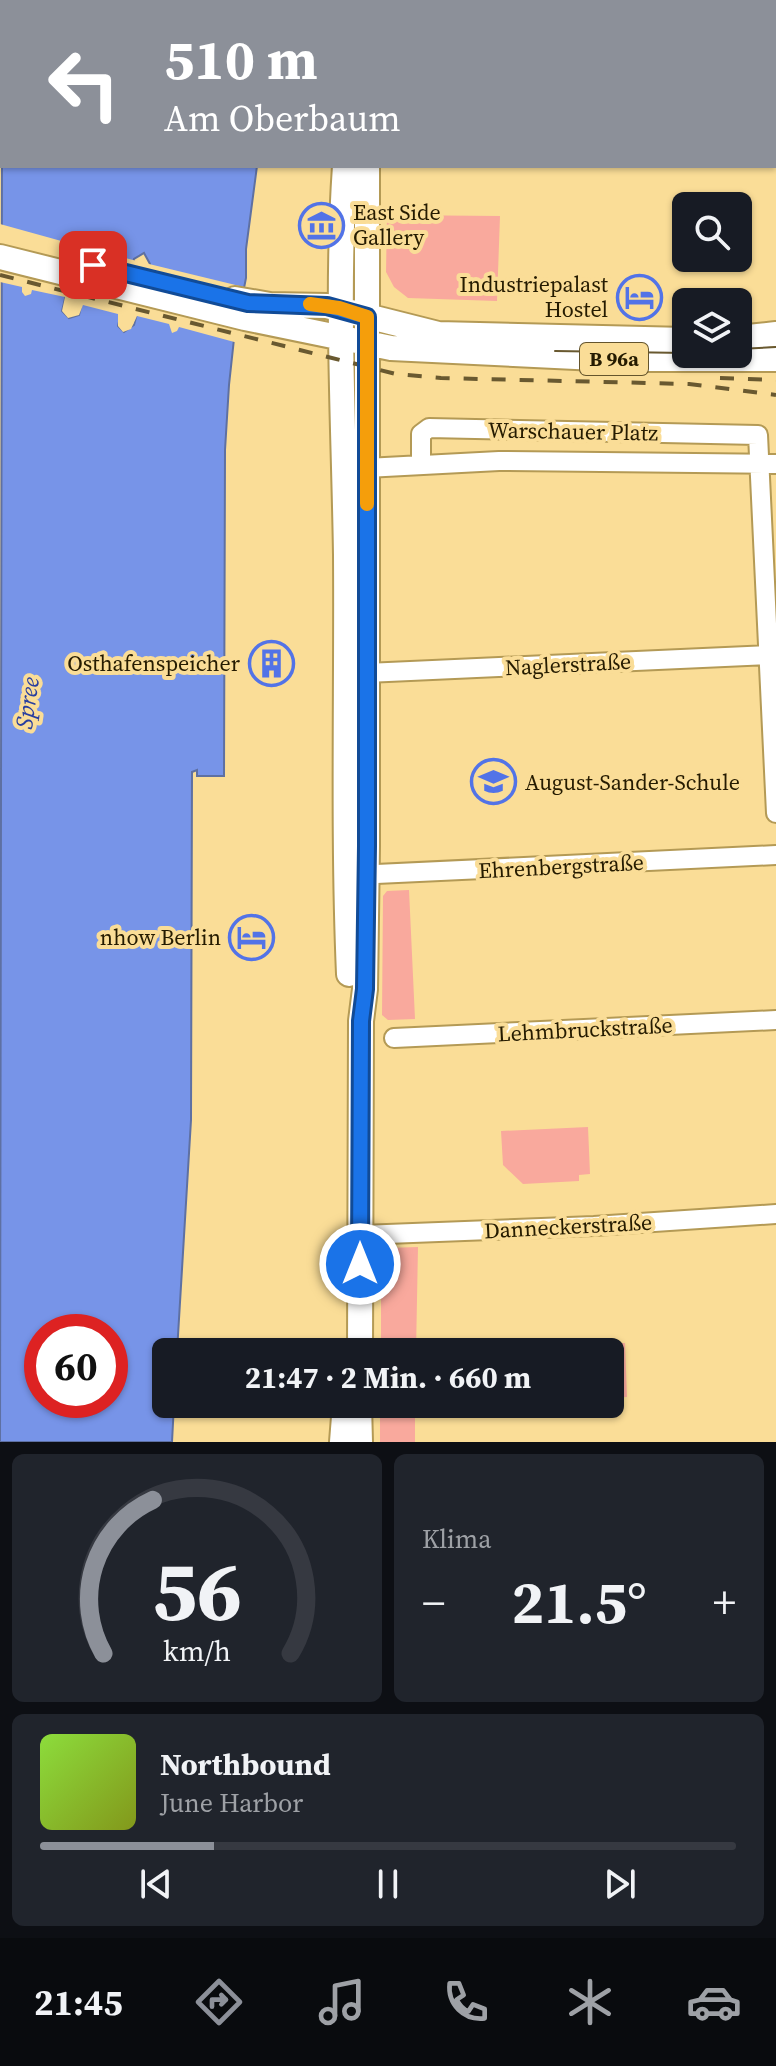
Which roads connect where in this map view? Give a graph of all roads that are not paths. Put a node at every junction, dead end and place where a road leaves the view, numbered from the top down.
1 (345, 168) edge
2 (367, 168) edge
3 (0, 242) edge
4 (0, 257) edge
5 (328, 306) junction
6 (246, 310) junction
7 (378, 320) junction
8 (776, 334) edge
9 (329, 335) junction
10 (752, 337) edge
11 (672, 340) edge
12 (367, 344) junction
13 (776, 359) edge
14 (768, 464) edge
15 (421, 465) junction
16 (366, 468) junction
17 (769, 655) junction
18 (366, 673) junction
19 (776, 813) edge
20 (776, 855) edge
21 (357, 875) junction
22 (776, 1020) edge
23 (394, 1038) dead end
24 (776, 1214) edge
25 (361, 1235) junction
26 (348, 1338) edge
27 (360, 1338) edge
28 (344, 1418) edge
29 (359, 1418) edge
30 (342, 1442) edge
31 (360, 1442) edge

1 - 5 main road
2 - 7 main road
3 - 6 main road
4 - 6 main road
5 - 6 main road
5 - 7 main road, B 96a
5 - 9 main road
6 - 9 main road
7 - 11 main road, B 96a
7 - 12 main road
8 - 10 main road
9 - 12 main road, B 96a
9 - 21 main road
12 - 13 main road, B 96a
12 - 16 main road
14 - 15 street, Warschauer Platz
14 - 15 street, Warschauer Platz
14 - 17 street
15 - 16 street, Warschauer Platz
16 - 18 main road
17 - 18 street, Naglerstraße
17 - 19 street
18 - 21 main road
20 - 21 street, Ehrenbergstraße
21 - 25 main road
21 - 26 main road
22 - 23 street, Lehmbruckstraße
24 - 25 street, Danneckerstraße
25 - 27 main road
28 - 30 main road
29 - 31 main road

